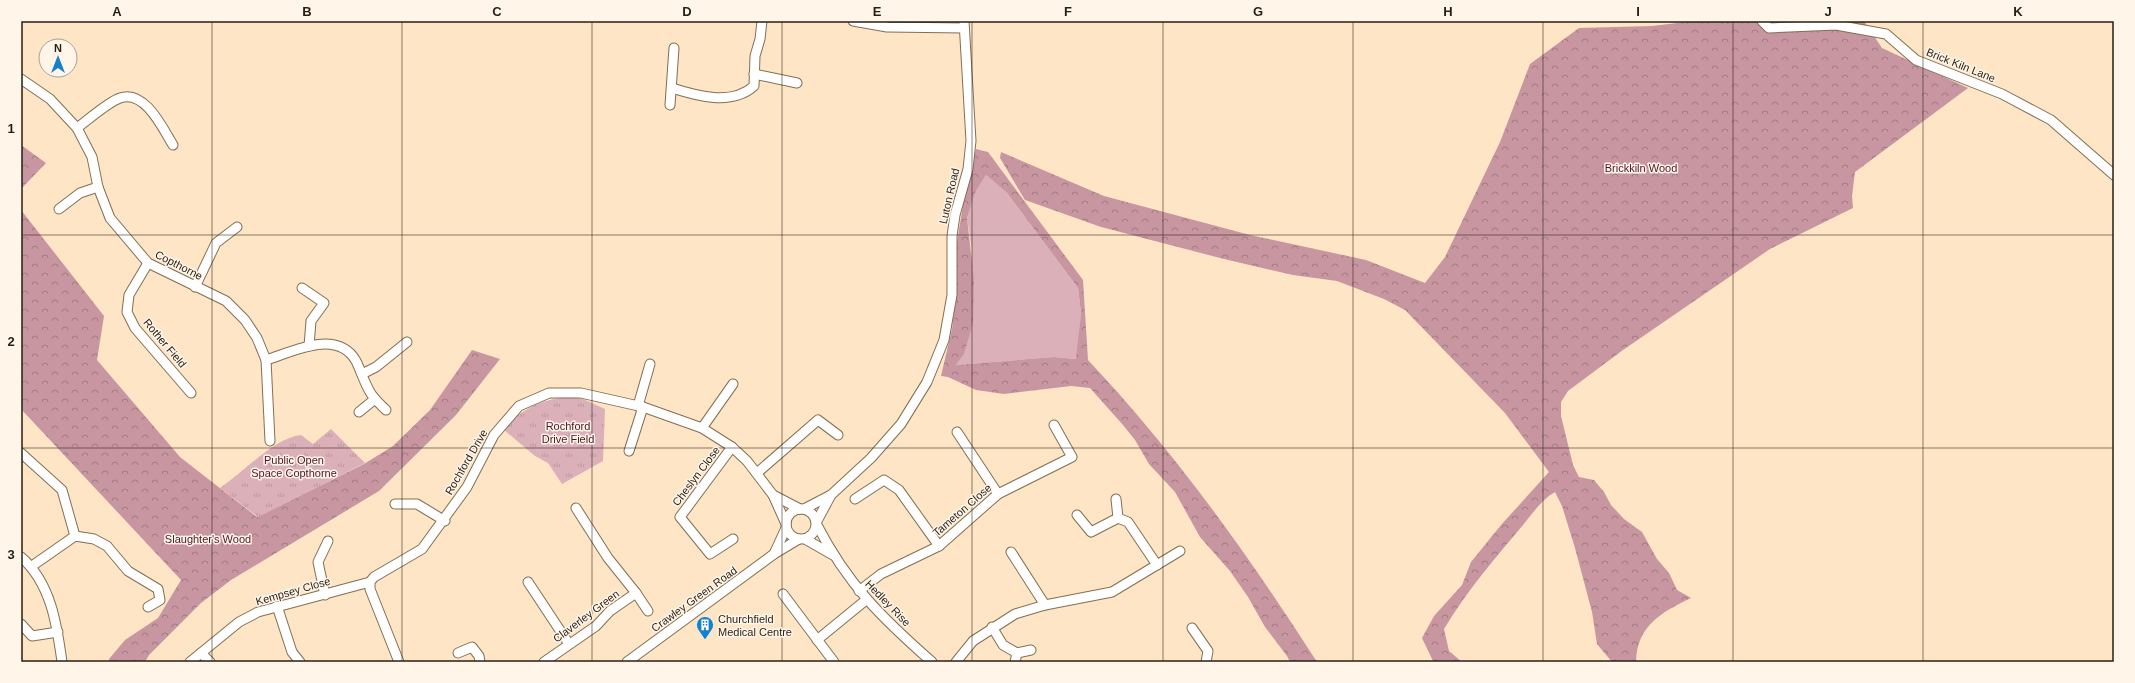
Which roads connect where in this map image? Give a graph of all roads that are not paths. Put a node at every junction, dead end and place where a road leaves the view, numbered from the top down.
1 (762, 21) edge
2 (853, 21) edge
3 (1762, 21) edge
4 (964, 24) edge
5 (674, 48) dead end
6 (754, 74) junction
7 (21, 79) edge
8 (797, 83) dead end
9 (672, 88) junction
10 (670, 105) dead end
11 (77, 128) junction
12 (174, 145) dead end
13 (2114, 174) edge
14 (98, 187) junction
15 (59, 209) dead end
16 (237, 226) dead end
17 (148, 263) junction
18 (195, 287) junction
19 (302, 288) dead end
20 (407, 342) dead end
21 (309, 346) junction
22 (266, 360) junction
23 (650, 364) dead end
24 (362, 374) junction
25 (733, 384) dead end
26 (191, 392) dead end
27 (375, 399) junction
28 (640, 406) junction
29 (386, 410) dead end
30 (359, 412) dead end
31 (1054, 425) dead end
32 (702, 428) junction
33 (957, 432) dead end
34 (838, 435) dead end
35 (270, 441) dead end
36 (732, 447) junction
37 (629, 451) dead end
38 (21, 453) edge
39 (757, 473) junction
40 (998, 494) junction
41 (773, 495) junction
42 (831, 495) junction
43 (855, 499) dead end
44 (1116, 499) dead end
45 (395, 504) dead end
46 (576, 508) dead end
47 (802, 509) junction
48 (1077, 515) dead end
49 (1118, 518) junction
50 (445, 521) junction
51 (817, 523) junction
52 (786, 526) junction
53 (75, 536) junction
54 (802, 539) junction
55 (732, 540) dead end
56 (328, 541) dead end
57 (939, 546) junction
58 (1180, 551) dead end
59 (1011, 552) dead end
60 (774, 554) junction
61 (833, 555) junction
62 (21, 557) edge
63 (1157, 565) junction
64 (32, 566) junction
65 (370, 582) junction
66 (528, 582) dead end
67 (859, 591) junction
68 (325, 594) junction
69 (636, 594) junction
70 (783, 594) dead end
71 (866, 600) junction
72 (1045, 605) junction
73 (148, 606) dead end
74 (278, 606) junction
75 (648, 611) dead end
76 (21, 624) edge
77 (992, 627) junction
78 (1192, 628) dead end
79 (58, 632) junction
80 (817, 640) junction
81 (570, 644) junction
82 (1031, 650) dead end
83 (201, 653) junction
84 (458, 653) dead end
85 (1016, 658) edge
86 (62, 662) edge
87 (190, 662) edge
88 (210, 662) edge
89 (300, 662) edge
90 (399, 662) edge
91 (480, 662) edge
92 (544, 662) edge
93 (627, 662) edge
94 (834, 662) edge
95 (932, 662) edge
96 (956, 662) edge
97 (1206, 662) edge

1 - 6 street
2 - 4 street
3 - 13 street, Brick Kiln Lane
4 - 42 street, Luton Road
5 - 9 street
6 - 8 street
6 - 9 street
7 - 11 street, Copthorne
9 - 10 street
11 - 12 street
11 - 14 street, Copthorne
14 - 15 street
14 - 17 street, Copthorne
16 - 18 street
17 - 18 street, Copthorne
17 - 26 street, Rother Field
18 - 22 street, Copthorne
19 - 21 street
20 - 24 street
21 - 22 street
21 - 24 street
22 - 35 street, Copthorne
23 - 28 street
24 - 27 street
25 - 32 street
27 - 29 street
27 - 30 street
28 - 32 street, Rochford Drive
28 - 37 street
28 - 50 street, Rochford Drive
31 - 40 street, Tameton Close
32 - 36 street, Rochford Drive
33 - 40 street
34 - 39 street
36 - 39 street, Rochford Drive
36 - 55 street, Cheslyn Close
38 - 53 street
39 - 41 street, Rochford Drive
40 - 57 street, Tameton Close
41 - 47 street, Rochford Drive
41 - 52 street, Rochford Drive
42 - 47 street
42 - 51 street
43 - 57 street
44 - 49 street
45 - 50 street
46 - 69 street, Claverley Green
47 - 51 street
47 - 52 street
48 - 49 street
49 - 63 street
50 - 65 street, Rochford Drive
51 - 54 street
51 - 61 street, Hedley Rise
52 - 54 street
52 - 60 street, Crawley Green Road
53 - 64 street
53 - 73 street
54 - 60 street, Crawley Green Road
54 - 61 street, Hedley Rise
56 - 68 street
57 - 67 street, Tameton Close
58 - 63 street
59 - 72 street
60 - 93 street, Crawley Green Road
61 - 67 street, Hedley Rise
62 - 64 street
63 - 72 street
64 - 79 street
65 - 68 street, Kempsey Close
65 - 90 street
66 - 81 street
67 - 71 street, Hedley Rise
68 - 74 street, Kempsey Close
69 - 75 street
69 - 81 street, Claverley Green
70 - 80 street
71 - 80 street
71 - 95 street, Hedley Rise
72 - 77 street
74 - 83 street, Kempsey Close
74 - 89 street
76 - 79 street
77 - 85 street
77 - 96 street
78 - 97 street
79 - 86 street
80 - 94 street
81 - 92 street, Claverley Green
82 - 85 street
83 - 87 street, Kempsey Close
83 - 88 street
84 - 91 street

